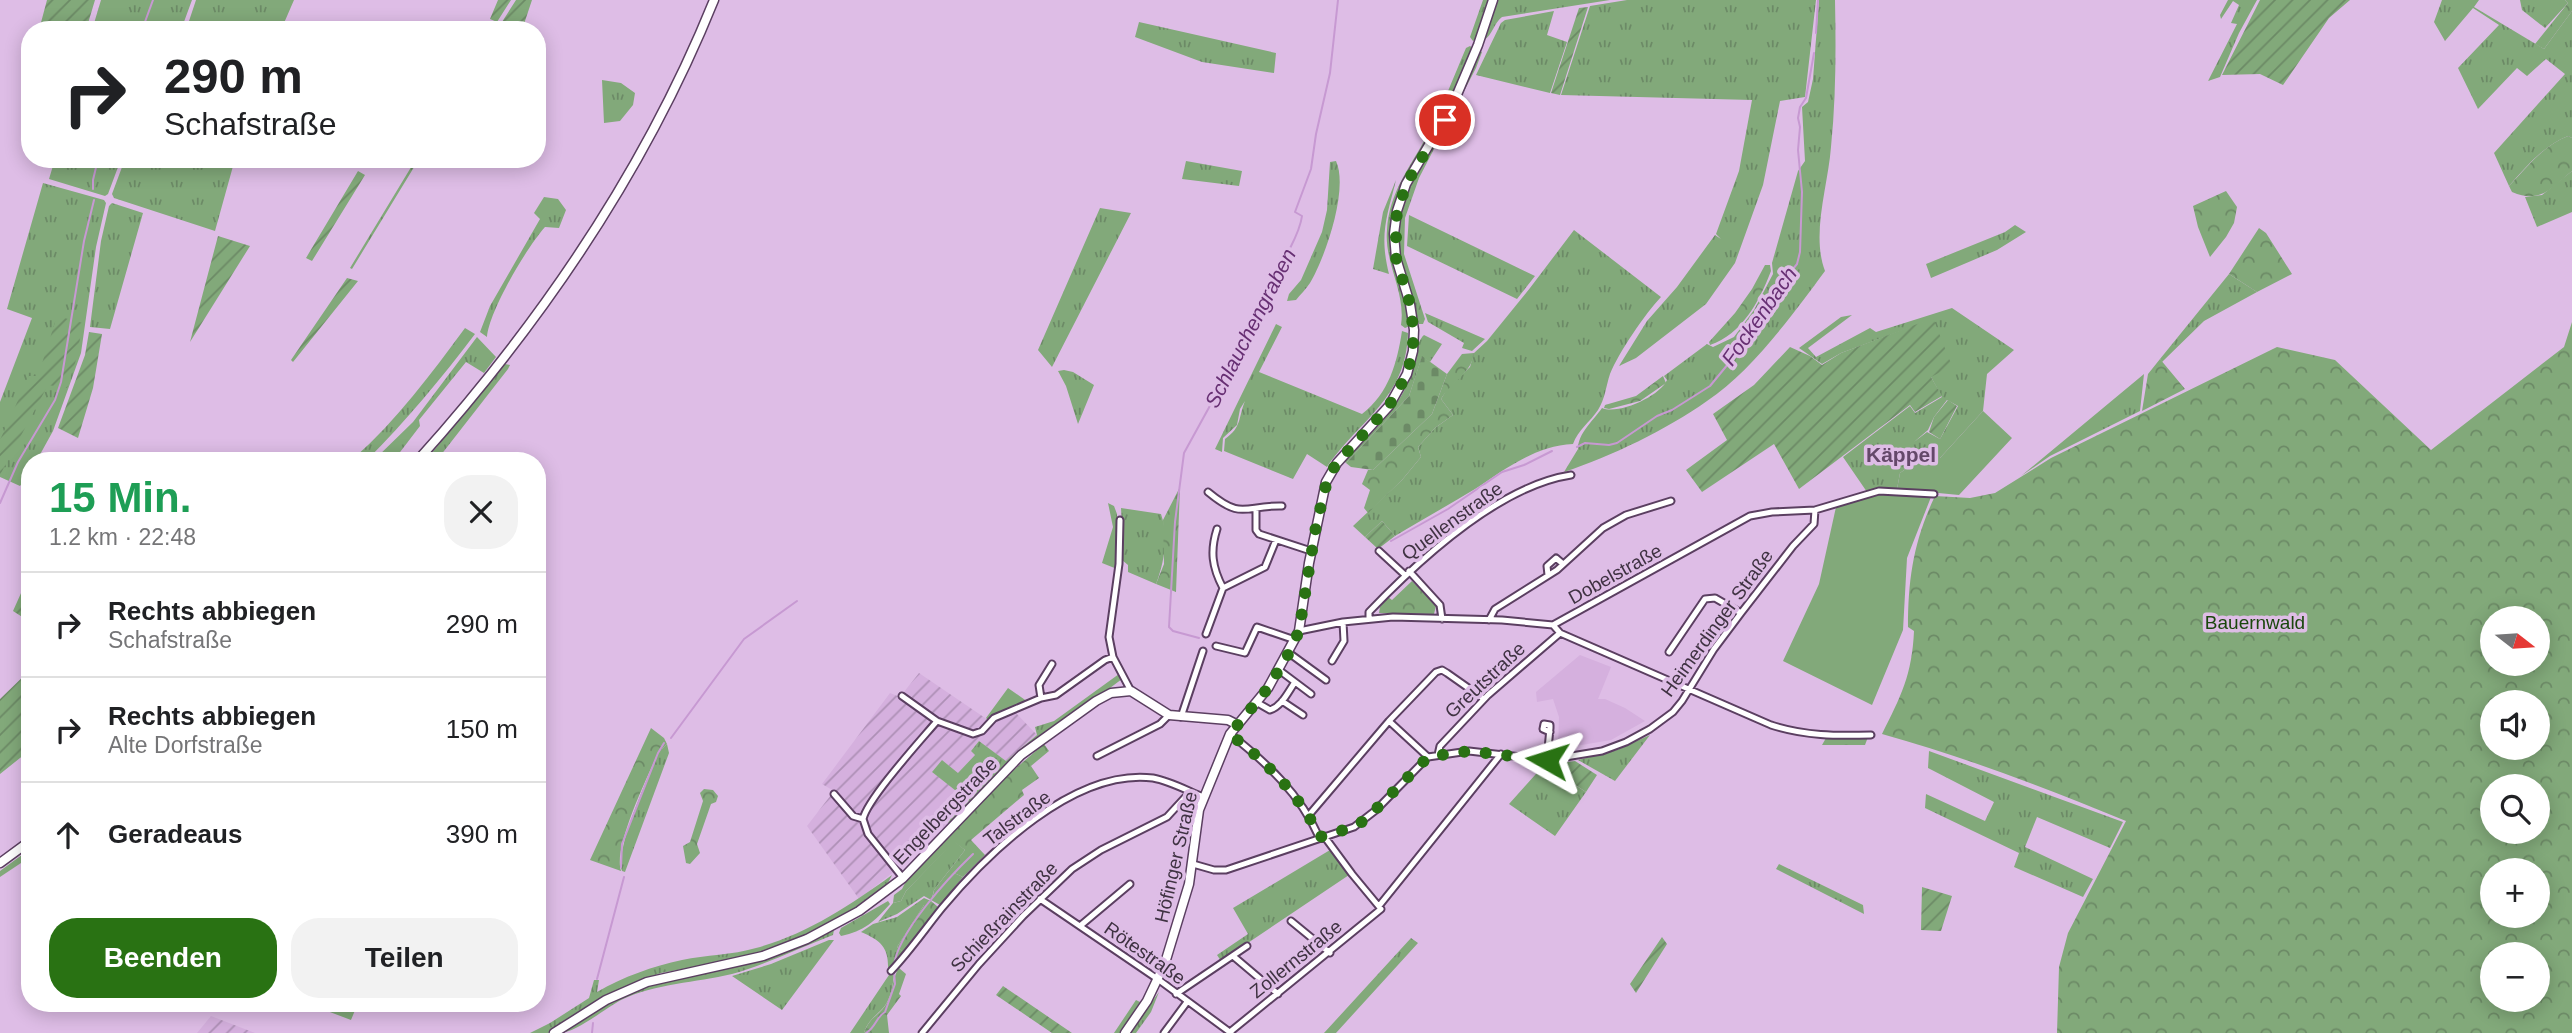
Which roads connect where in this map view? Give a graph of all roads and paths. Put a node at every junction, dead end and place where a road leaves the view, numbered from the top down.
1 (714, 0) edge
2 (1493, 0) edge
3 (425, 452) edge
4 (1572, 475) dead end
5 (1208, 492) dead end
6 (1934, 494) dead end
7 (1671, 501) dead end
8 (1282, 506) dead end
9 (1256, 510) junction
10 (1815, 510) junction
11 (1120, 520) dead end
12 (1217, 529) dead end
13 (1276, 540) junction
14 (1311, 551) junction
15 (1379, 551) dead end
16 (1407, 573) junction
17 (1223, 588) junction
18 (1741, 613) junction
19 (1369, 618) junction
20 (1441, 619) junction
21 (1489, 620) junction
22 (1343, 622) junction
23 (1553, 625) junction
24 (1560, 633) junction
25 (1206, 634) dead end
26 (1297, 636) junction
27 (1216, 646) dead end
28 (1203, 651) dead end
29 (1669, 652) dead end
30 (1289, 653) junction
31 (1113, 657) junction
32 (1332, 661) dead end
33 (1052, 664) dead end
34 (1279, 670) junction
35 (1326, 680) dead end
36 (1295, 682) junction
37 (1131, 691) junction
38 (1689, 691) junction
39 (1311, 694) dead end
40 (902, 696) dead end
41 (1041, 698) junction
42 (1484, 699) junction
43 (1282, 701) junction
44 (1256, 702) junction
45 (1168, 715) junction
46 (1303, 715) dead end
47 (1181, 717) junction
48 (937, 721) junction
49 (1389, 721) junction
50 (1236, 724) junction
51 (1550, 732) dead end
52 (1230, 734) junction
53 (1871, 735) dead end
54 (1501, 754) junction
55 (1438, 755) junction
56 (1097, 756) dead end
57 (1428, 757) junction
58 (1547, 760) junction
59 (1190, 792) junction
60 (834, 794) dead end
61 (1203, 797) junction
62 (1309, 815) junction
63 (863, 819) junction
64 (1322, 837) junction
65 (21, 848) edge
66 (0, 863) edge
67 (1193, 864) junction
68 (903, 878) junction
69 (1130, 884) dead end
70 (1040, 899) junction
71 (1380, 907) junction
72 (1292, 921) dead end
73 (1080, 926) junction
74 (1247, 946) dead end
75 (1330, 953) junction
76 (1233, 956) junction
77 (894, 968) dead end
78 (1158, 980) junction
79 (1176, 993) junction
80 (1278, 994) junction
81 (1187, 1002) junction
82 (1220, 1025) junction
83 (1230, 1032) edge
84 (554, 1033) edge
85 (922, 1033) edge
86 (1125, 1033) edge
87 (1164, 1033) edge
88 (1214, 1033) edge

1 - 3 street
2 - 14 street, Höfinger Straße
4 - 16 street, Quellenstraße
5 - 9 street
6 - 10 street, Dobelstraße
7 - 21 street
8 - 9 street
9 - 13 street
10 - 18 street, Heimerdinger Straße
10 - 23 street, Dobelstraße
11 - 31 street
12 - 17 street
13 - 14 street
13 - 17 street
14 - 26 street, Höfinger Straße
15 - 16 street
16 - 19 street, Quellenstraße
16 - 20 street
17 - 25 street
18 - 29 street
18 - 38 street, Heimerdinger Straße
19 - 20 street, Dobelstraße
19 - 22 street, Dobelstraße
20 - 21 street, Dobelstraße
21 - 23 street, Dobelstraße
22 - 26 street, Dobelstraße
22 - 32 street
23 - 24 street
24 - 38 street
24 - 42 street, Greutstraße
26 - 27 street
26 - 30 street, Höfinger Straße
28 - 47 street
30 - 34 street, Höfinger Straße
30 - 35 street
31 - 37 street
31 - 41 street
33 - 41 street
34 - 36 street
34 - 44 street, Höfinger Straße
36 - 39 street
36 - 43 street
37 - 45 street
37 - 68 street, Engelbergstraße
38 - 53 street
38 - 58 street, Heimerdinger Straße
40 - 48 street
41 - 48 street
42 - 49 street
42 - 55 street, Greutstraße
43 - 44 street
43 - 46 street
44 - 50 street, Höfinger Straße
45 - 47 street
45 - 56 street
47 - 50 street
48 - 63 street
49 - 57 street
49 - 62 street
50 - 52 street, Höfinger Straße
51 - 58 street
52 - 61 street, Höfinger Straße
52 - 62 street
54 - 55 street, Heimerdinger Straße
54 - 58 street, Heimerdinger Straße
54 - 71 street, Zollernstraße
55 - 57 street, Heimerdinger Straße
57 - 64 street
59 - 61 street, Talstraße
59 - 70 street, Schießrainstraße
59 - 77 street, Talstraße
60 - 63 street
61 - 67 street, Höfinger Straße
62 - 64 street
63 - 68 street
64 - 67 street
64 - 71 street
65 - 66 street
67 - 78 street, Höfinger Straße
68 - 84 street, Engelbergstraße
69 - 73 street
70 - 73 street, Rötestraße
70 - 85 street, Schießrainstraße
71 - 75 street, Zollernstraße
72 - 75 street
73 - 78 street, Rötestraße
74 - 76 street
75 - 80 street, Zollernstraße
76 - 79 street
76 - 80 street
78 - 79 street, Rötestraße
78 - 86 street, Höfinger Straße
79 - 81 street, Rötestraße
80 - 83 street, Zollernstraße
81 - 82 street, Rötestraße
81 - 87 street
82 - 83 street, Rötestraße
82 - 88 street

